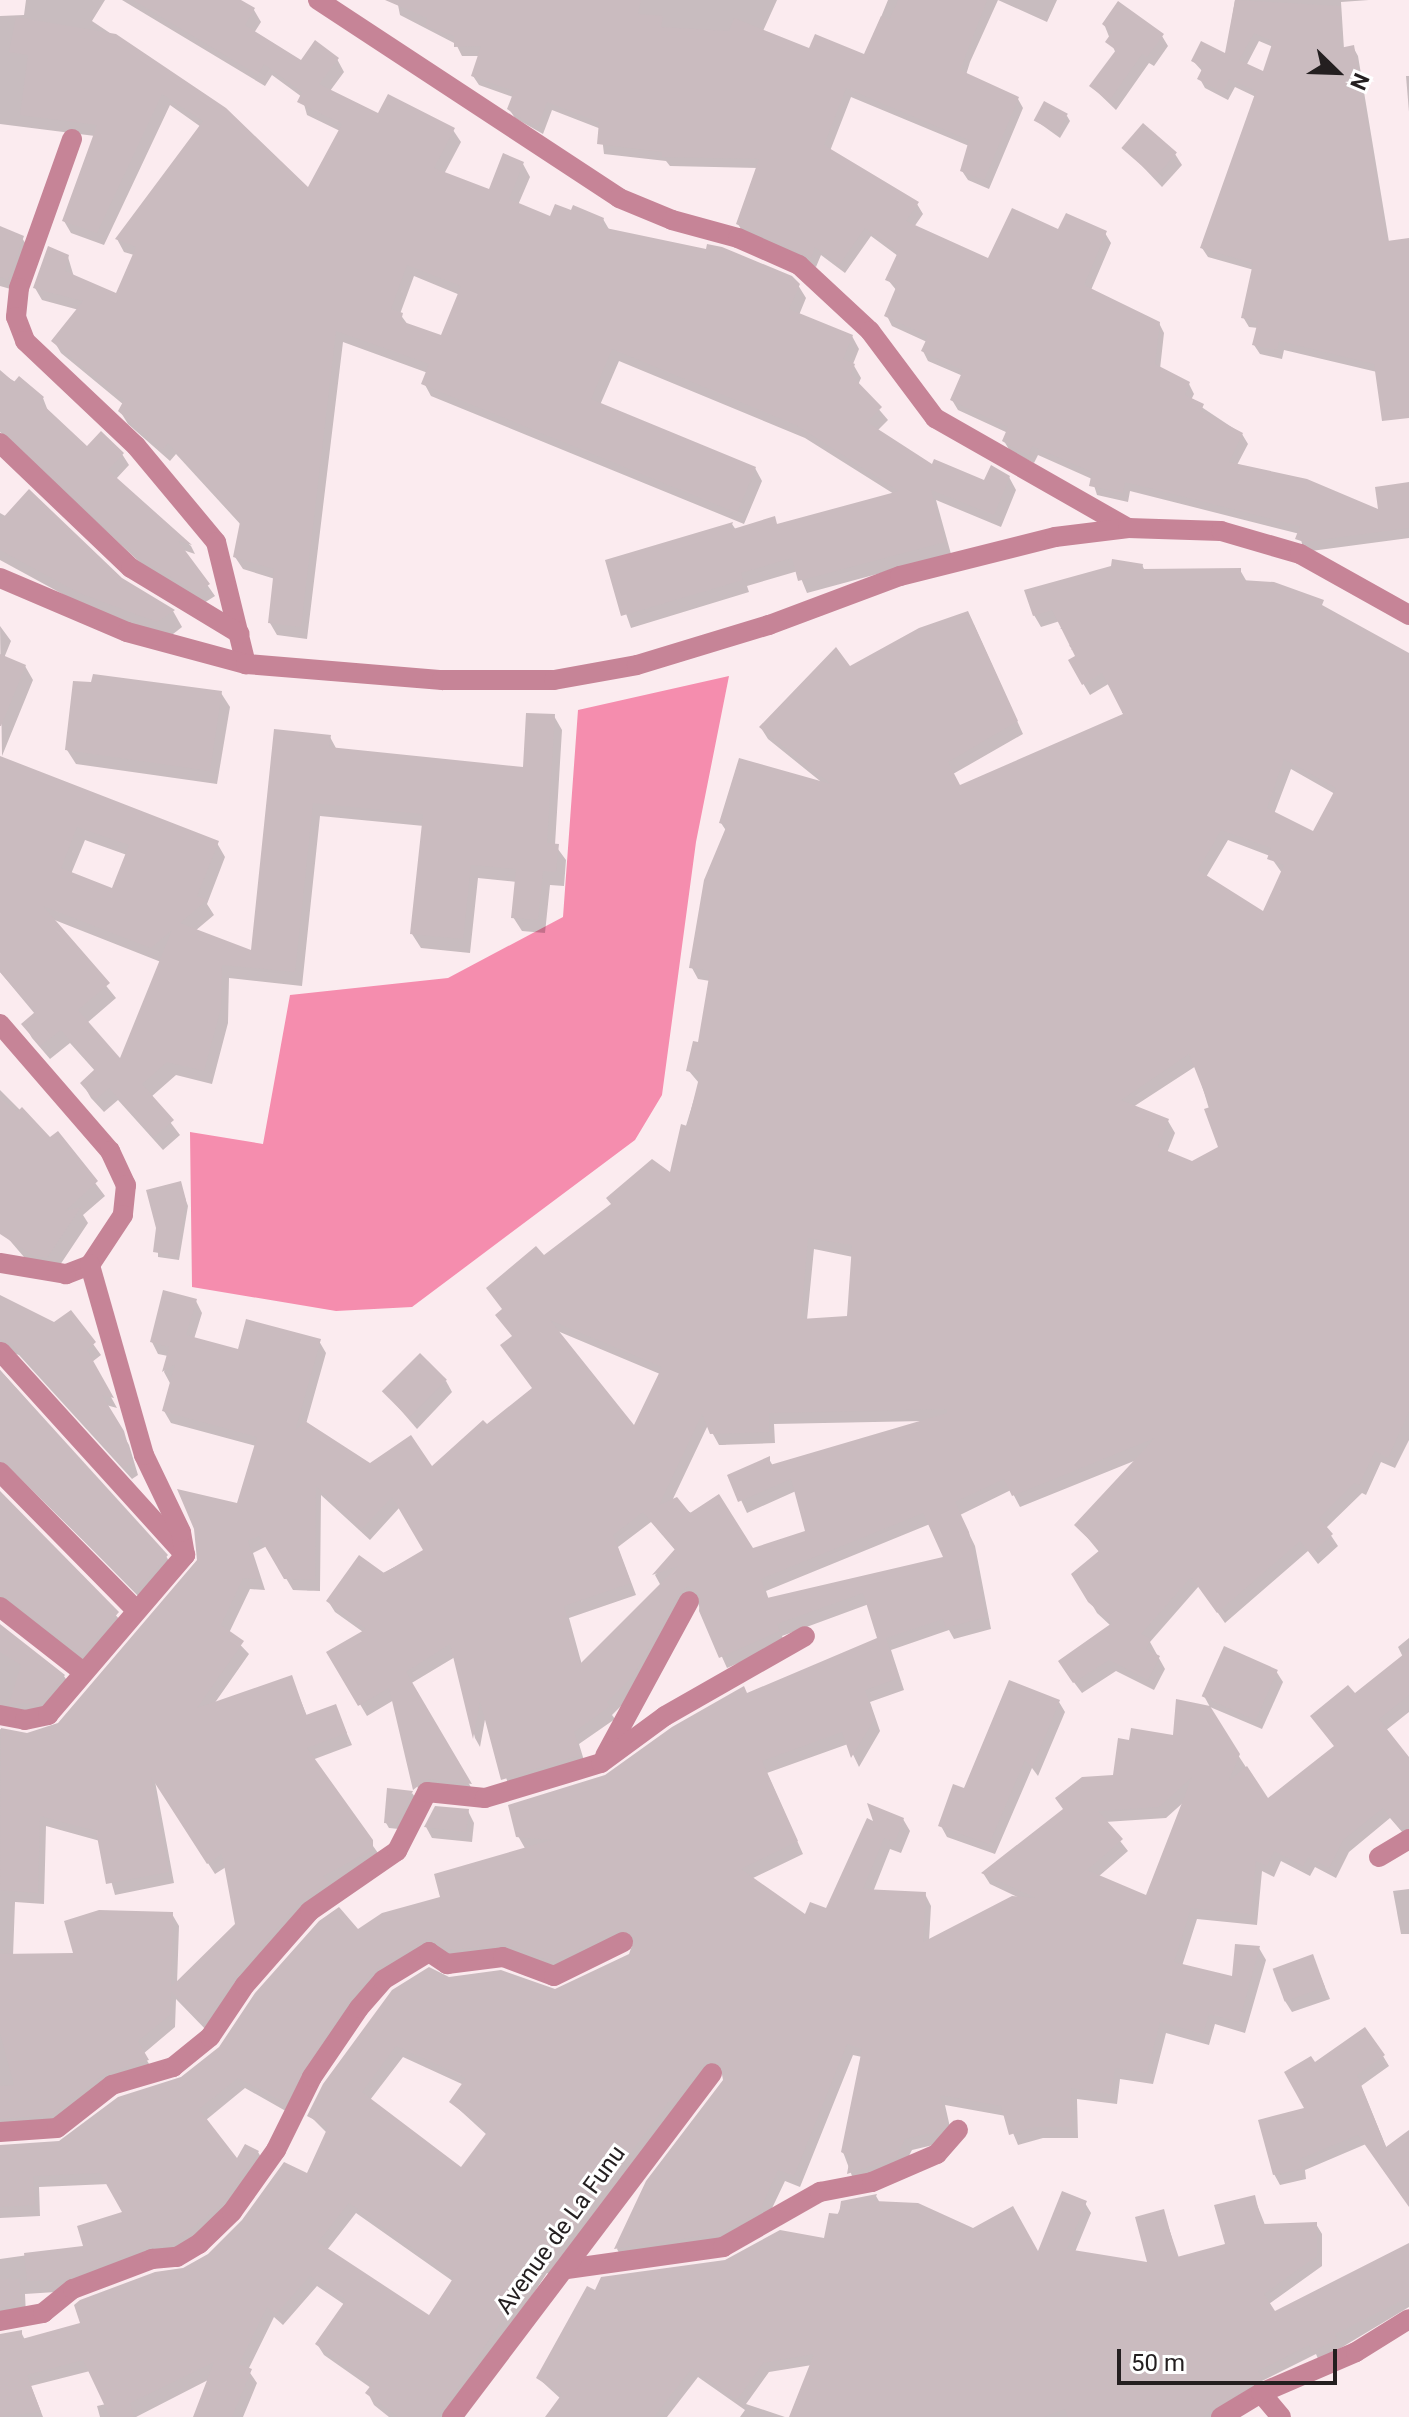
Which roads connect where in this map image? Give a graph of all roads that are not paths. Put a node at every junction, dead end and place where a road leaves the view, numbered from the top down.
1 (318, 0) edge
2 (72, 139) dead end
3 (0, 443) edge
4 (1128, 528) junction
5 (0, 578) edge
6 (1409, 615) edge
7 (240, 634) junction
8 (246, 664) junction
9 (0, 1024) edge
10 (0, 1263) edge
11 (90, 1265) junction
12 (1, 1352) edge
13 (0, 1472) edge
14 (185, 1555) junction
15 (689, 1601) dead end
16 (0, 1607) edge
17 (136, 1610) junction
18 (805, 1636) dead end
19 (82, 1671) junction
20 (0, 1715) edge
21 (601, 1763) junction
22 (1409, 1839) edge
23 (1379, 1857) dead end
24 (623, 1942) dead end
25 (712, 2073) dead end
26 (958, 2130) dead end
27 (0, 2132) edge
28 (567, 2269) junction
29 (1409, 2319) edge
30 (0, 2321) edge
31 (1261, 2393) junction
32 (452, 2417) edge
33 (1221, 2417) edge
34 (1281, 2417) edge

1 - 4 street
2 - 7 street
3 - 7 street
4 - 6 street
4 - 8 street
5 - 8 street
7 - 8 street
9 - 11 street
10 - 11 street
11 - 14 street
12 - 14 street
13 - 17 street
14 - 17 street
15 - 21 street
16 - 19 street
17 - 19 street
18 - 21 street
19 - 20 street
21 - 27 street
22 - 23 street
24 - 30 street
25 - 28 street, Avenue de La Funu
26 - 28 street
28 - 32 street, Avenue de La Funu
29 - 31 street
31 - 33 street
31 - 34 street

